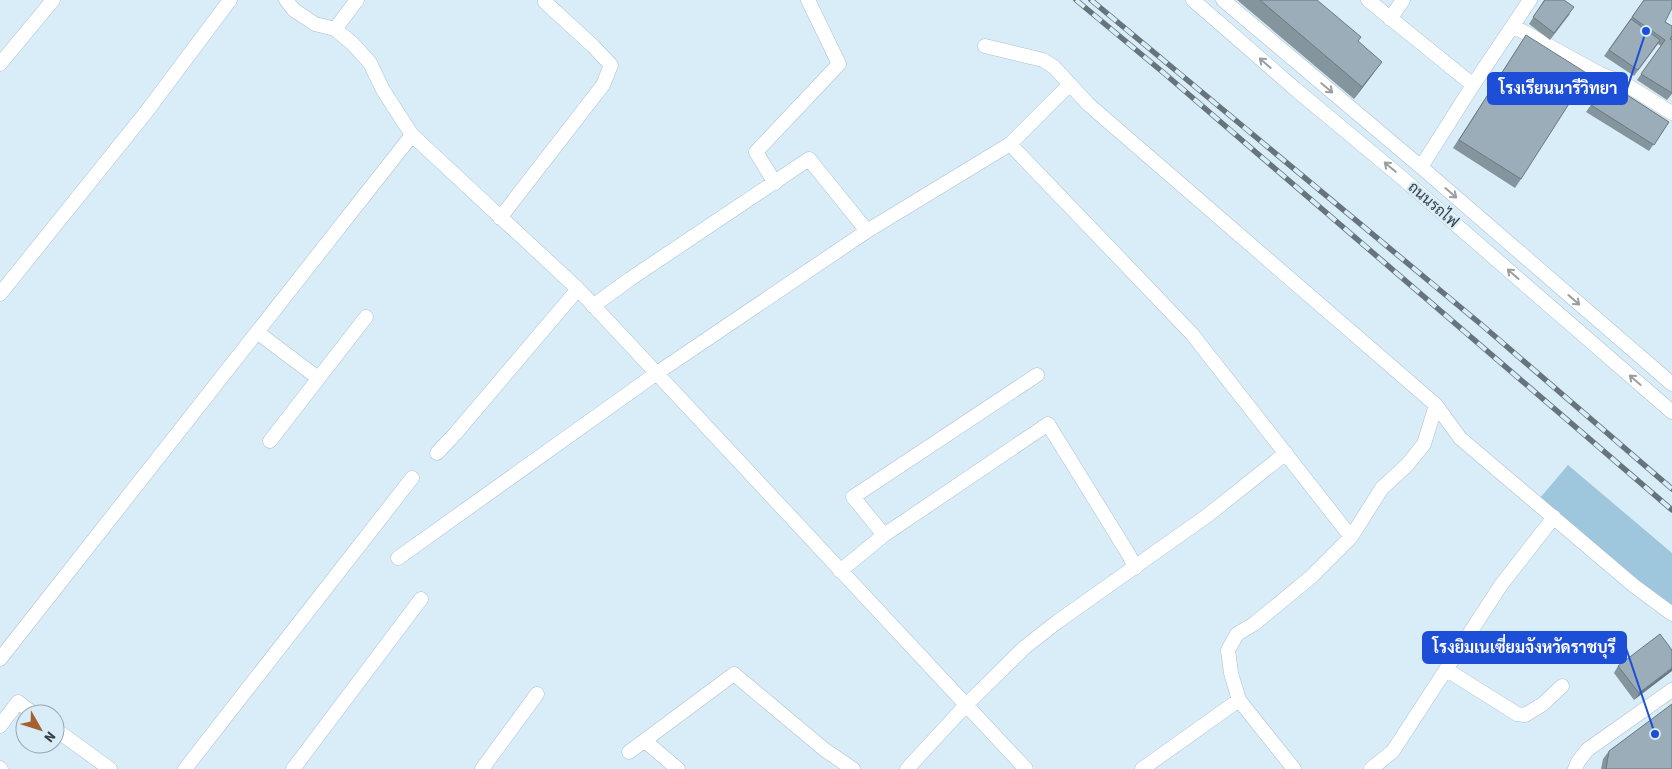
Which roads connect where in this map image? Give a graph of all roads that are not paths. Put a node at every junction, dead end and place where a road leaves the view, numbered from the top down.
1 (53, 0) edge
2 (230, 0) edge
3 (286, 0) edge
4 (357, 0) edge
5 (545, 0) edge
6 (808, 0) edge
7 (1192, 0) edge
8 (1223, 0) edge
9 (1368, 0) edge
10 (1403, 0) edge
11 (1530, 0) edge
12 (1390, 18) junction
13 (1514, 26) junction
14 (335, 29) junction
15 (985, 46) dead end
16 (0, 64) edge
17 (1308, 72) junction
18 (1070, 84) junction
19 (1472, 85) junction
20 (1294, 88) junction
21 (1672, 113) edge
22 (412, 135) junction
23 (1010, 144) junction
24 (1421, 167) junction
25 (775, 183) junction
26 (500, 218) junction
27 (867, 231) junction
28 (578, 289) junction
29 (0, 294) edge
30 (593, 306) junction
31 (366, 317) dead end
32 (257, 332) junction
33 (656, 373) junction
34 (1037, 375) dead end
35 (318, 378) junction
36 (1672, 384) edge
37 (1436, 405) junction
38 (1672, 412) edge
39 (270, 442) dead end
40 (437, 453) dead end
41 (1286, 453) junction
42 (412, 478) dead end
43 (1554, 517) junction
44 (884, 535) junction
45 (1351, 537) junction
46 (398, 558) dead end
47 (1135, 568) junction
48 (840, 571) junction
49 (421, 599) dead end
50 (1672, 614) edge
51 (0, 659) edge
52 (1447, 670) junction
53 (1562, 686) dead end
54 (1672, 690) edge
55 (537, 694) dead end
56 (1239, 700) junction
57 (966, 705) junction
58 (15, 706) edge
59 (0, 726) edge
60 (65, 736) edge
61 (645, 741) junction
62 (629, 752) dead end
63 (110, 769) edge
64 (185, 769) edge
65 (292, 769) edge
66 (482, 769) edge
67 (678, 769) edge
68 (853, 769) edge
69 (907, 769) edge
70 (1026, 769) edge
71 (1142, 769) edge
72 (1294, 769) edge
73 (1371, 769) edge
74 (1575, 769) edge

1 - 16 street
2 - 29 street
3 - 14 street
4 - 14 street
5 - 26 street
6 - 25 street
20 -> 7 street, ถนนรถไฟ
8 - 17 street, ถนนรถไฟ
9 - 12 street
10 - 12 street
11 - 13 street
12 - 19 street
13 - 19 street
13 - 21 street
14 - 22 street
15 - 18 street
17 - 20 street
17 -> 24 street, ถนนรถไฟ
18 - 23 street
18 - 37 street
19 - 24 street
38 -> 20 street, ถนนรถไฟ
22 - 26 street
22 - 32 street
23 - 27 street
23 - 41 street
24 -> 36 street, ถนนรถไฟ
25 - 27 street
25 - 30 street
26 - 28 street
27 - 33 street
28 - 30 street
28 - 40 street
30 - 33 street
31 - 35 street
32 - 35 street
32 - 51 street
33 - 46 street
33 - 48 street
34 - 44 street
35 - 39 street
37 - 43 street
37 - 45 street
41 - 45 street
41 - 47 street
42 - 64 street
43 - 50 street
43 - 52 street
44 - 47 street
44 - 48 street
45 - 56 street
47 - 57 street
48 - 57 street
49 - 65 street
52 - 53 street
52 - 73 street
54 - 74 street
55 - 66 street
56 - 71 street
56 - 72 street
57 - 69 street
57 - 70 street
58 - 59 street
60 - 63 street
61 - 62 street
61 - 67 street
61 - 68 street

